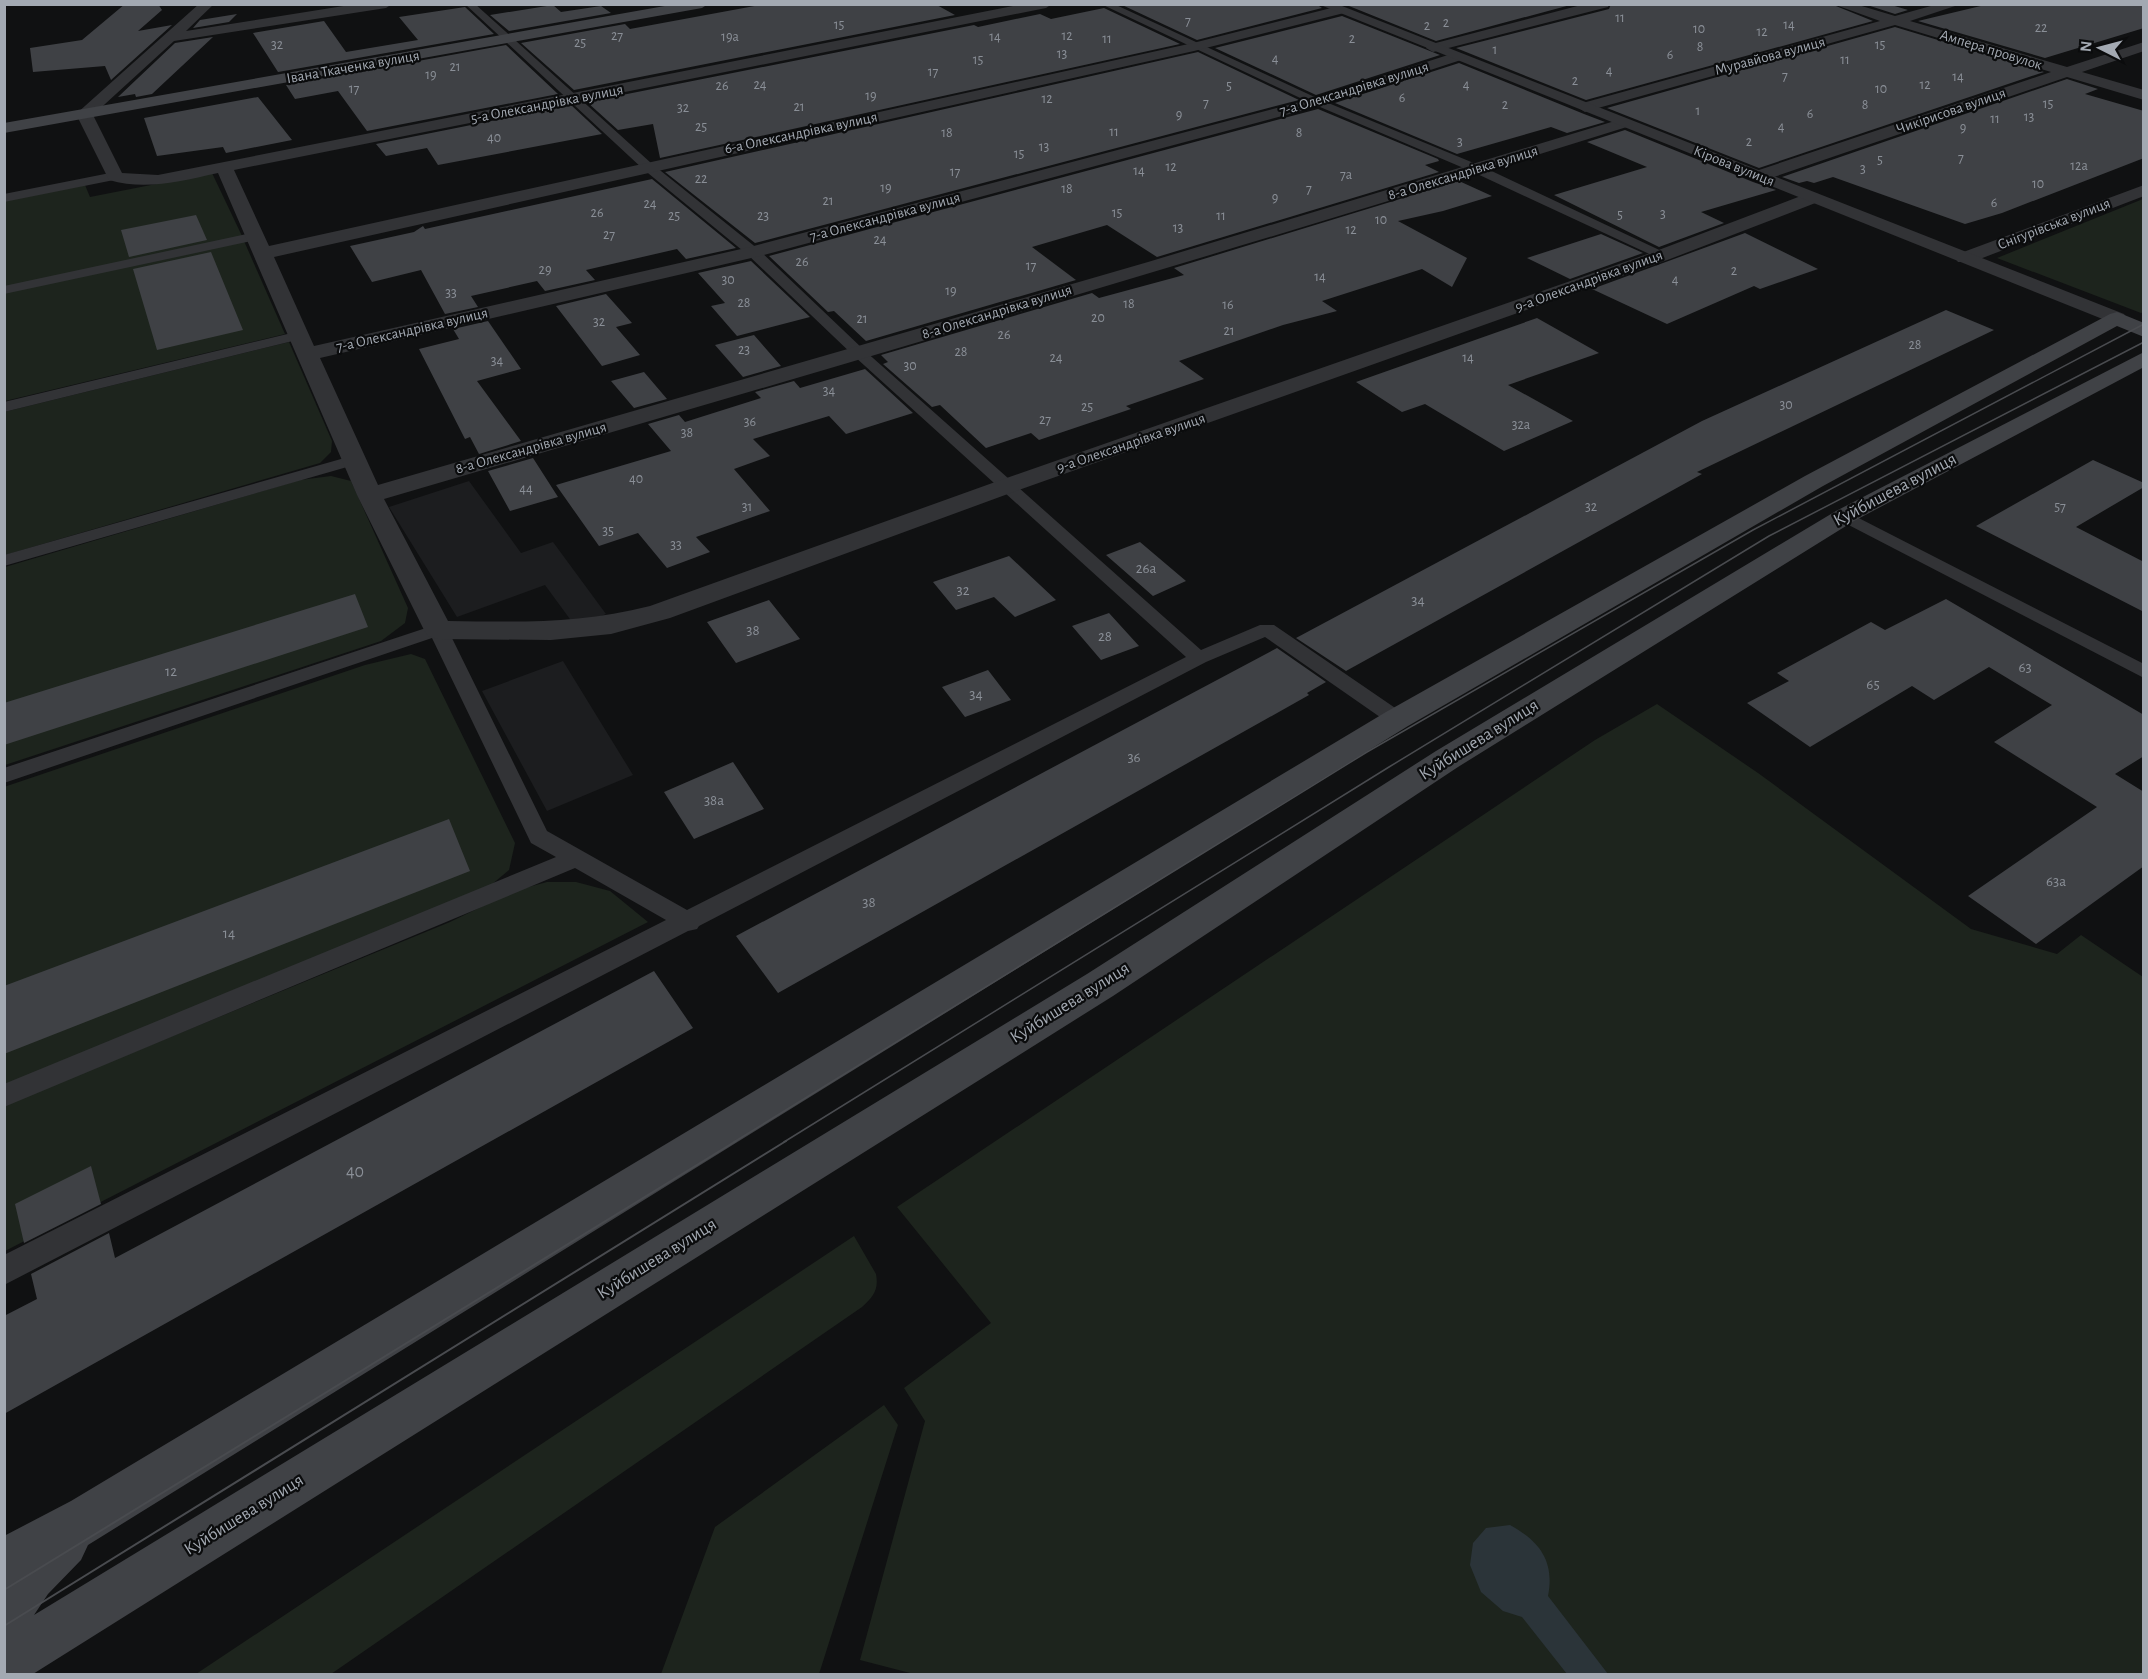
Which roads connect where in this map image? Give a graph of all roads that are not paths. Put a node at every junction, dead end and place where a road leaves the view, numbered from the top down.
1 (208, 4) edge
2 (386, 4) edge
3 (469, 4) edge
4 (702, 4) edge
5 (1047, 4) edge
6 (1105, 4) edge
7 (1604, 4) edge
8 (1839, 4) edge
9 (1955, 4) edge
10 (1331, 7) edge
11 (1897, 21) junction
12 (167, 39) junction
13 (508, 39) junction
14 (1194, 46) junction
15 (2144, 46) edge
16 (1433, 48) junction
17 (1456, 57) junction
18 (2067, 72) junction
19 (2144, 95) edge
20 (572, 99) junction
21 (1317, 102) junction
22 (1585, 107) junction
23 (84, 114) junction
24 (1623, 123) junction
25 (4, 128) edge
26 (647, 166) junction
27 (224, 167) junction
28 (1477, 169) junction
29 (116, 176) junction
30 (1759, 176) junction
31 (2144, 190) edge
32 (4, 198) edge
33 (1812, 198) junction
34 (260, 244) junction
35 (753, 252) junction
36 (1663, 255) junction
37 (1965, 258) junction
38 (4, 290) edge
39 (2130, 324) edge
40 (304, 345) junction
41 (859, 353) junction
42 (2144, 358) edge
43 (4, 406) edge
44 (355, 460) junction
45 (1007, 486) junction
46 (370, 495) junction
47 (1845, 516) junction
48 (4, 561) edge
49 (438, 630) junction
50 (1199, 658) junction
51 (2144, 672) edge
52 (1397, 719) junction
53 (4, 776) edge
54 (577, 858) junction
55 (689, 922) junction
56 (4, 1096) edge
57 (4, 1271) edge
58 (88, 1518) junction
59 (4, 1563) edge
60 (4, 1616) edge
61 (4, 1663) edge

1 - 12 street
2 - 12 street
3 - 13 lane
4 - 13 main road, Івана Ткаченка вулиця
5 - 20 street, 5-а Олександрівка вулиця
6 - 14 lane
7 - 16 street
8 - 11 street, Ампера провулок
9 - 11 street, Муравйова вулиця
10 - 14 street, 6-а Олександрівка вулиця
10 - 16 street, Кірова вулиця
11 - 18 street, Ампера провулок
11 - 22 street, Муравйова вулиця
12 - 23 street
13 - 20 lane
13 - 23 main road, Івана Ткаченка вулиця
14 - 21 lane
14 - 26 street, 6-а Олександрівка вулиця
15 - 18 street, Чикірисова вулиця
16 - 17 street, Кірова вулиця
17 - 21 street, 7-а Олександрівка вулиця
17 - 22 street, Кірова вулиця
18 - 19 street, Ампера провулок
18 - 30 street, Чикірисова вулиця
20 - 26 lane
20 - 27 street, 5-а Олександрівка вулиця
21 - 28 lane
21 - 35 street, 7-а Олександрівка вулиця
22 - 24 street, Кірова вулиця
23 - 25 main road, Івана Ткаченка вулиця
23 - 29 street
24 - 28 street, 8-а Олександрівка вулиця
24 - 30 street, Кірова вулиця
26 - 34 street, 6-а Олександрівка вулиця
26 - 35 lane
27 - 29 street, 5-а Олександрівка вулиця
27 - 34 street
28 - 36 lane
28 - 41 street, 8-а Олександрівка вулиця
29 - 32 lane
30 - 33 street, Кірова вулиця
31 - 37 street, Снігурівська вулиця
33 - 36 street, 9-а Олександрівка вулиця
33 - 37 street, Кірова вулиця
34 - 38 lane
34 - 40 street
35 - 40 street, 7-а Олександрівка вулиця
35 - 41 lane
36 - 45 street, 9-а Олександрівка вулиця
37 - 39 street, Кірова вулиця
39 - 52 main road
40 - 43 lane
40 - 44 street
41 - 45 lane
41 - 46 street, 8-а Олександрівка вулиця
42 - 47 main road, Куйбишева вулиця
44 - 46 street
44 - 48 lane
45 - 49 street, 9-а Олександрівка вулиця
45 - 50 lane
46 - 49 street
47 - 51 lane
47 - 61 main road, Куйбишева вулиця
49 - 53 lane
49 - 54 lane
50 - 52 lane
50 - 55 lane
52 - 58 main road
54 - 55 lane
54 - 56 lane
55 - 57 lane
58 - 59 main road
58 - 60 main road

